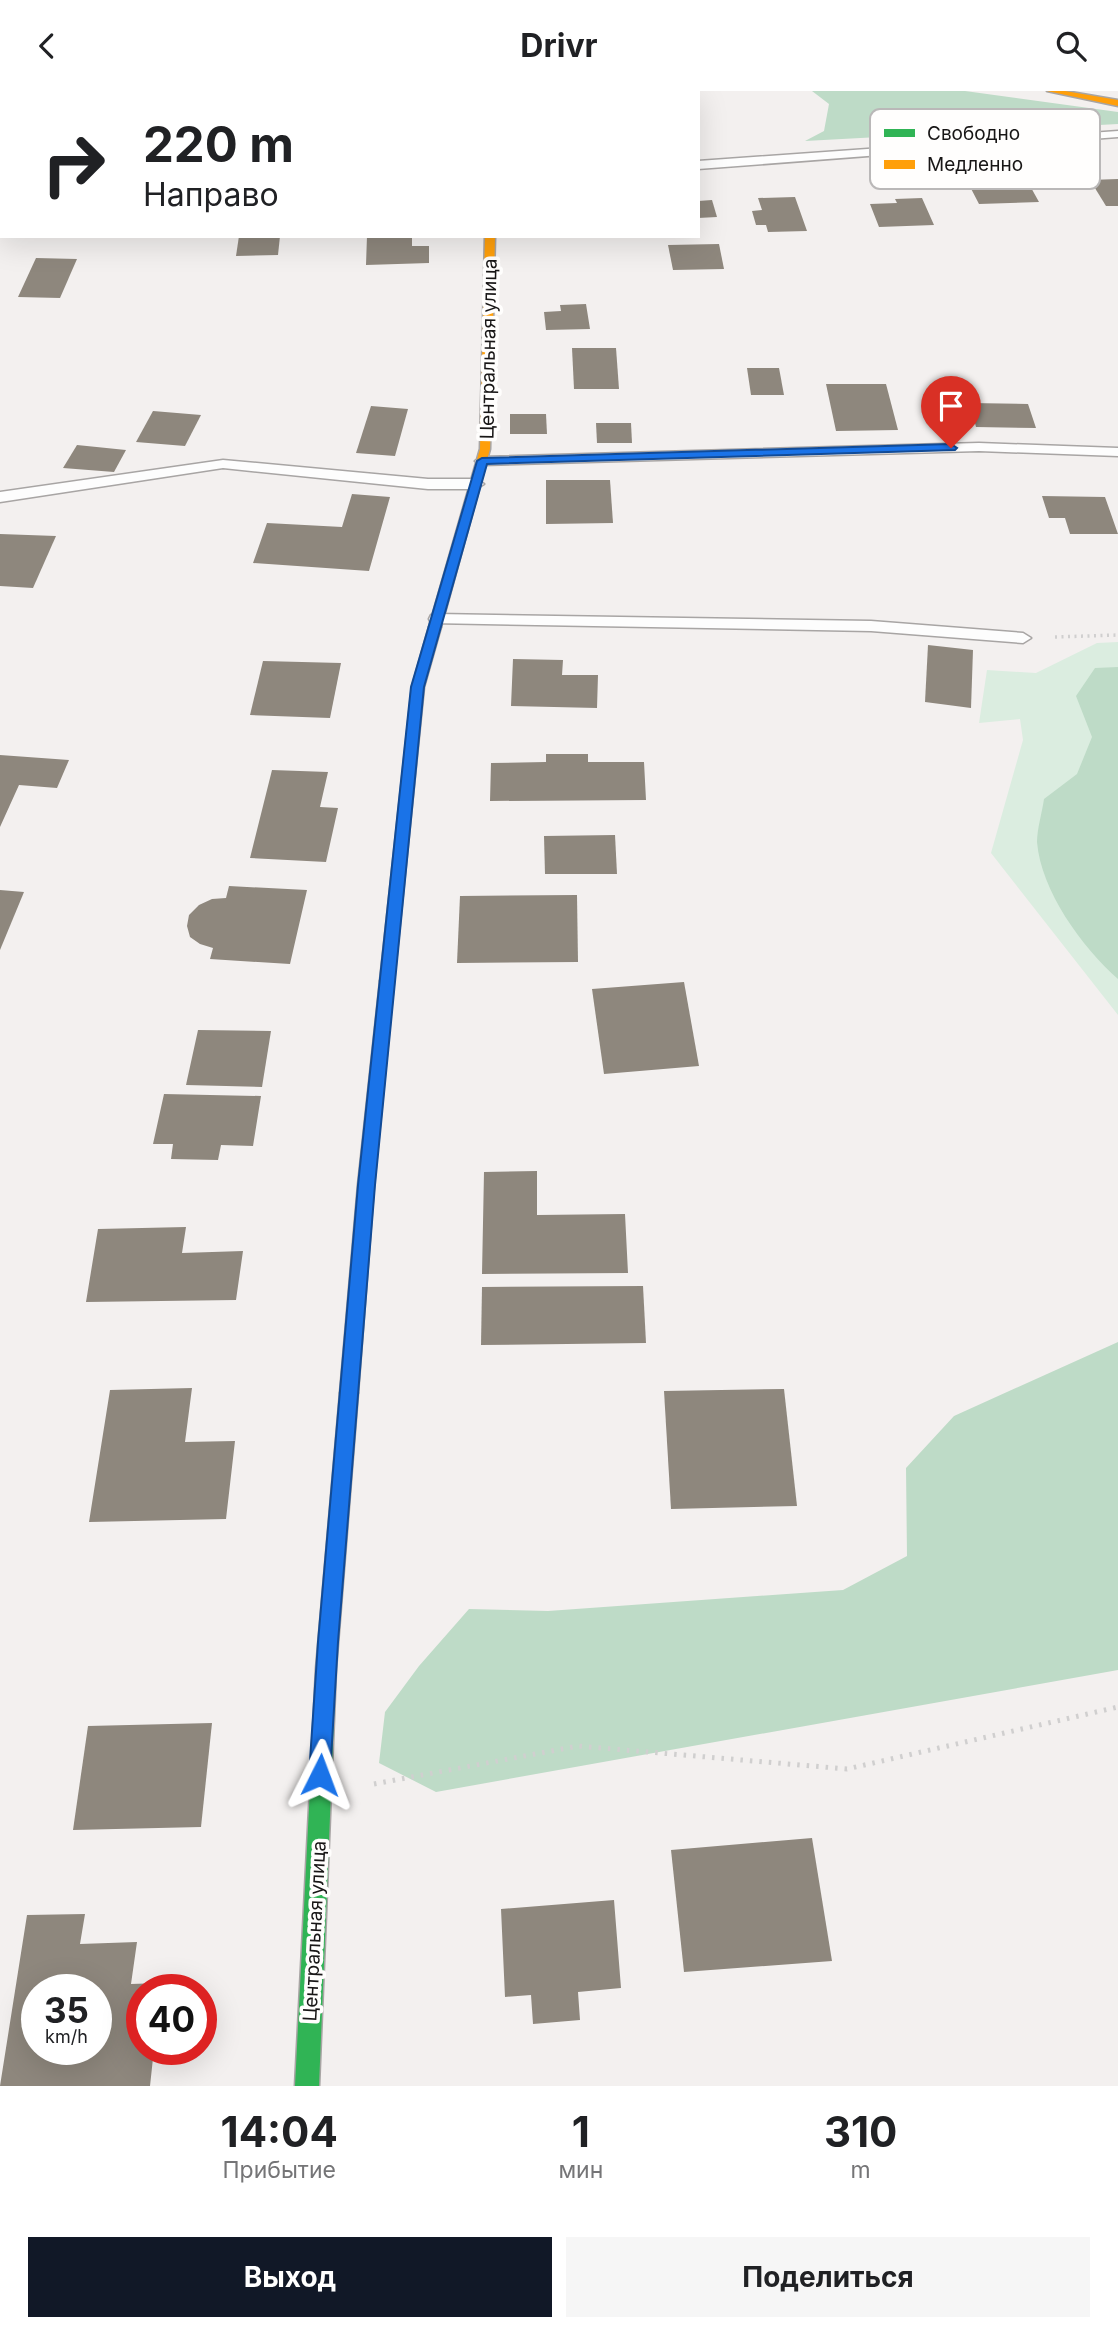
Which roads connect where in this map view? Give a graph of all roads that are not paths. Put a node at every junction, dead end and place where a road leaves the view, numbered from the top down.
1 (1051, 91) edge
2 (1118, 103) edge
3 (1118, 134) edge
4 (1100, 135) edge
5 (870, 152) edge
6 (700, 165) edge
7 (491, 238) edge
8 (1118, 452) edge
9 (482, 461) junction
10 (476, 484) junction
11 (0, 497) edge
12 (437, 619) junction
13 (1023, 638) road end
14 (307, 2086) edge

1 - 2 street
3 - 4 lane
5 - 6 lane
7 - 9 street, Центральная улица
8 - 9 lane
9 - 10 street, Центральная улица
10 - 11 lane
10 - 12 street, Центральная улица
12 - 13 lane
12 - 14 street, Центральная улица

